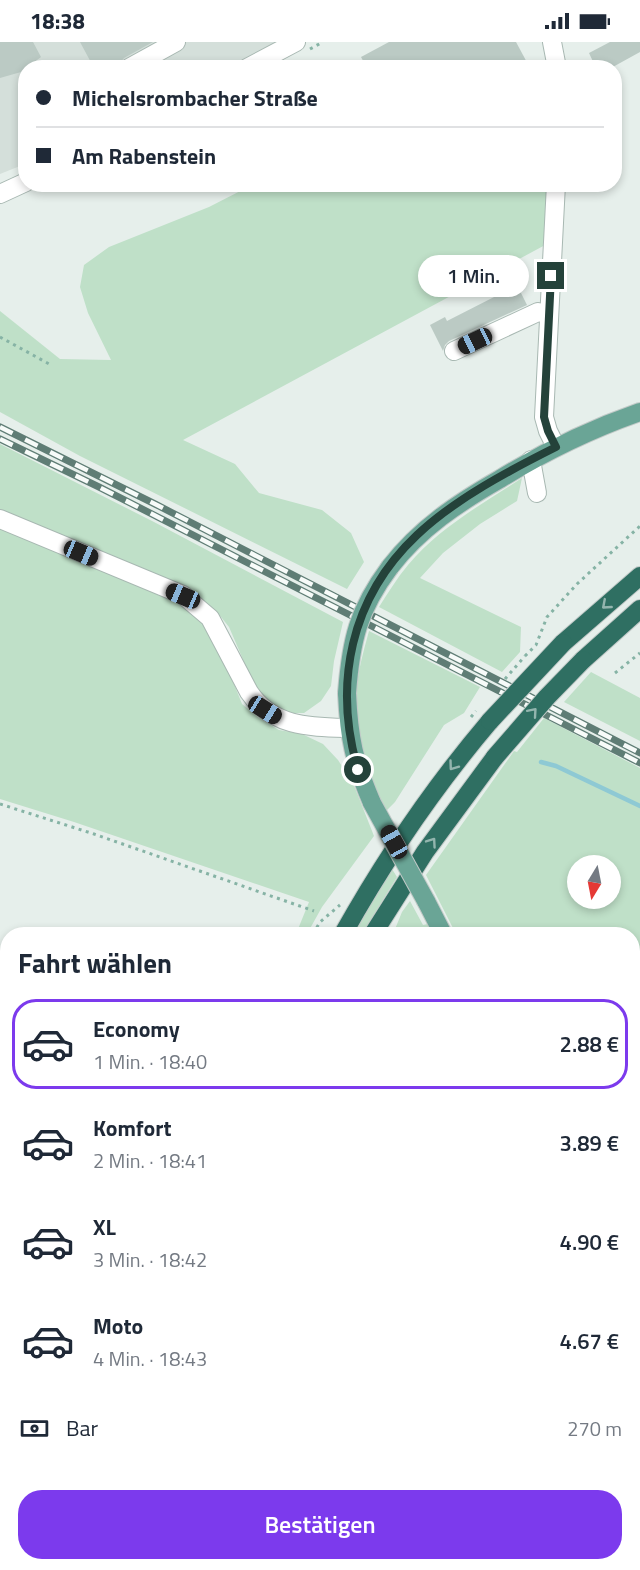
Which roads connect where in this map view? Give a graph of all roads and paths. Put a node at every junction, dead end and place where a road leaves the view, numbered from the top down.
1 (176, 42) edge
2 (294, 42) edge
3 (552, 42) edge
4 (143, 60) edge
5 (262, 60) edge
6 (555, 60) edge
7 (18, 186) edge
8 (556, 192) edge
9 (0, 194) edge
10 (548, 314) junction
11 (0, 338) edge
12 (454, 351) dead end
13 (51, 365) dead end
14 (640, 412) edge
15 (556, 447) junction
16 (531, 460) junction
17 (537, 493) dead end
18 (0, 519) edge
19 (640, 525) edge
20 (640, 576) edge
21 (640, 609) edge
22 (640, 653) edge
23 (525, 656) dead end
24 (615, 673) dead end
25 (348, 728) junction
26 (0, 804) edge
27 (389, 909) junction
28 (314, 911) dead end
29 (347, 927) edge
30 (377, 927) edge
31 (388, 927) edge
32 (440, 927) edge

1 - 4 street
2 - 5 street
3 - 6 street
7 - 9 street
8 - 10 street
10 - 12 street
10 - 15 street
11 - 13 path
14 - 15 main road
15 - 16 main road
16 - 17 street
16 - 25 main road, bridge
18 - 25 street
19 - 23 path
20 -> 29 highway, bridge
27 -> 21 highway, bridge
22 - 24 path
25 - 32 main road, bridge
26 - 28 path
27 - 30 highway
27 - 31 highway

